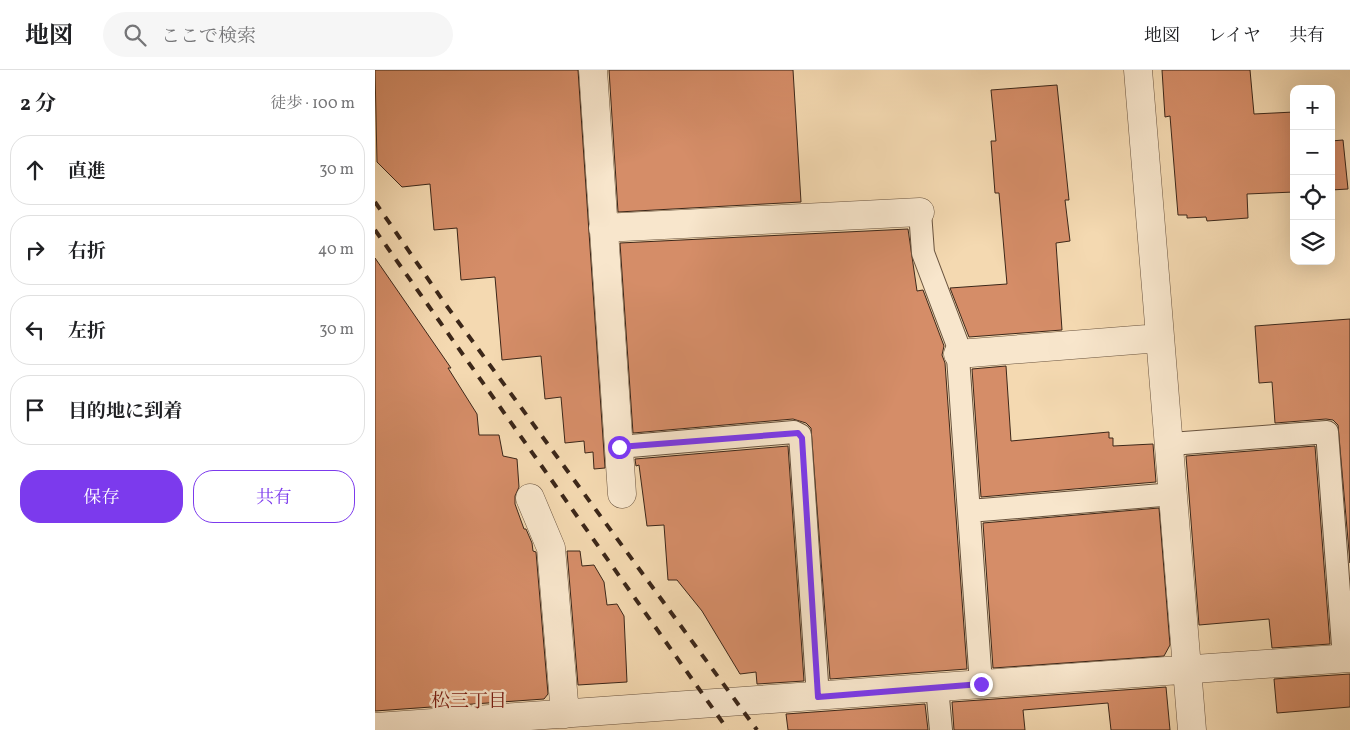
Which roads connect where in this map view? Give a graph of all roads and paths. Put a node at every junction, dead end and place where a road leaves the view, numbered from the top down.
1 (593, 70) edge
2 (1138, 70) edge
3 (920, 212) joint
4 (603, 228) junction
5 (1160, 338) junction
6 (958, 354) junction
7 (1171, 444) junction
8 (619, 447) junction
9 (622, 494) dead end
10 (1174, 494) junction
11 (530, 498) dead end
12 (969, 511) junction
13 (1347, 658) edge
14 (1187, 670) junction
15 (981, 684) junction
16 (937, 687) junction
17 (818, 697) junction
18 (565, 714) junction
19 (641, 720) edge
20 (375, 728) edge
21 (941, 730) edge
22 (1192, 730) edge

1 - 4 street
2 - 5 street
3 - 4 street
3 - 6 lane
4 - 8 street
5 - 6 street
5 - 7 street
6 - 12 lane
7 - 10 street
7 - 13 lane
8 - 9 street
8 - 17 lane
10 - 12 lane
10 - 14 street
11 - 18 street
12 - 15 lane
13 - 14 street
14 - 15 street
14 - 22 street
15 - 16 street
16 - 17 street
16 - 21 lane
17 - 19 street
18 - 19 street
18 - 20 street

